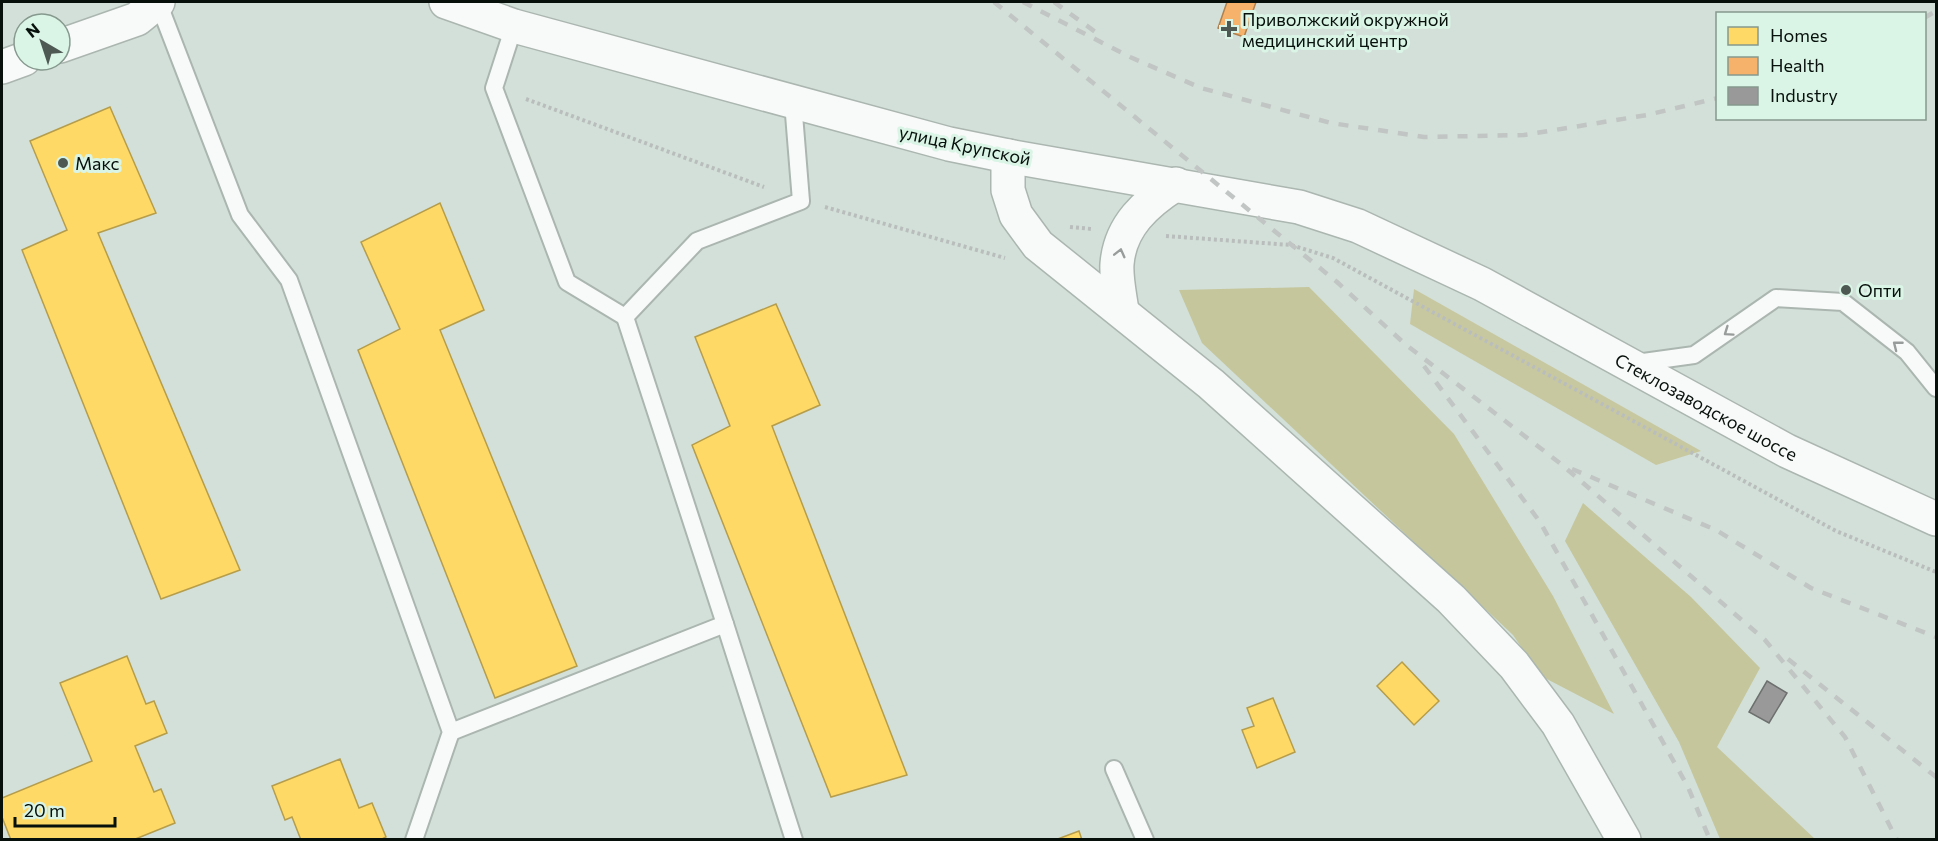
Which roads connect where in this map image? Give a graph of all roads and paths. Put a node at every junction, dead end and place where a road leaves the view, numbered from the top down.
1 (158, 2) edge
2 (446, 2) edge
3 (514, 26) junction
4 (72, 42) edge
5 (494, 88) junction
6 (793, 102) junction
7 (1008, 156) junction
8 (1176, 184) junction
9 (801, 201) junction
10 (1125, 233) junction
11 (1038, 245) junction
12 (1482, 284) joint
13 (1122, 311) junction
14 (626, 317) junction
15 (1632, 364) junction
16 (1936, 388) edge
17 (1936, 519) edge
18 (1936, 572) edge
19 (725, 624) junction
20 (451, 732) junction
21 (1114, 770) dead end
22 (414, 840) edge
23 (794, 840) edge
24 (1145, 840) edge
25 (1624, 840) edge

1 - 4 main road
1 - 20 lane
2 - 3 main road, улица Крупской
3 - 5 lane
3 - 6 main road, улица Крупской
5 - 9 path
5 - 14 lane
6 - 7 main road, улица Крупской
6 - 9 lane
7 - 8 main road, улица Крупской
7 - 11 main road
8 - 10 main road
8 - 12 main road, улица Крупской
9 - 11 path
9 - 14 lane
10 - 11 path
13 -> 10 main road
10 - 18 path
11 - 13 main road
12 - 15 main road, Стеклозаводское шоссе
13 - 25 main road
14 - 19 lane
16 -> 15 lane
15 - 17 main road, Стеклозаводское шоссе
19 - 20 lane
19 - 23 lane
20 - 22 lane
21 - 24 lane

